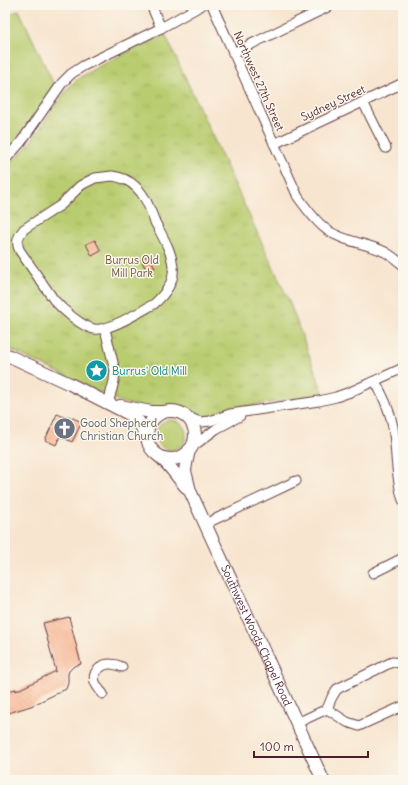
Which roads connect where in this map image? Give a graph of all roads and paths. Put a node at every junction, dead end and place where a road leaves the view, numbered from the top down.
1 (151, 5) edge
2 (202, 5) edge
3 (212, 5) edge
4 (332, 5) edge
5 (161, 28) junction
6 (233, 53) junction
7 (403, 83) edge
8 (363, 102) junction
9 (274, 144) junction
10 (386, 148) dead end
11 (5, 160) edge
12 (403, 265) edge
13 (104, 329) junction
14 (5, 355) edge
15 (403, 368) edge
16 (375, 381) junction
17 (108, 404) junction
18 (162, 412) junction
19 (246, 412) junction
20 (185, 415) junction
21 (147, 438) junction
22 (191, 448) junction
23 (154, 451) junction
24 (296, 481) dead end
25 (190, 491) junction
26 (403, 500) edge
27 (205, 524) junction
28 (403, 558) edge
29 (373, 573) dead end
30 (403, 664) edge
31 (122, 667) dead end
32 (103, 694) dead end
33 (403, 706) edge
34 (327, 709) junction
35 (297, 723) junction
36 (323, 780) edge

1 - 5 street
2 - 5 street
3 - 6 street, Northwest 27th Street
4 - 6 street
5 - 11 street
6 - 9 street, Northwest 27th Street
7 - 8 street, Sydney Street
8 - 9 street, Sydney Street
8 - 10 street
9 - 12 street, Northwest 27th Street
13 - 13 street
13 - 17 street
14 - 17 main road
15 - 16 street
16 - 19 street
16 - 26 street
17 - 18 main road
17 - 21 main road
18 - 20 main road
18 - 21 main road
19 - 20 street
19 - 22 street
20 - 22 main road
21 - 23 main road
22 - 23 main road
22 - 25 main road, Southwest Woods Chapel Road
23 - 25 main road, Southwest Woods Chapel Road
24 - 27 street
25 - 27 main road, Southwest Woods Chapel Road
27 - 35 main road, Southwest Woods Chapel Road
28 - 29 street
30 - 34 street
31 - 32 street
33 - 34 street
34 - 35 street
35 - 36 main road, Southwest Woods Chapel Road

